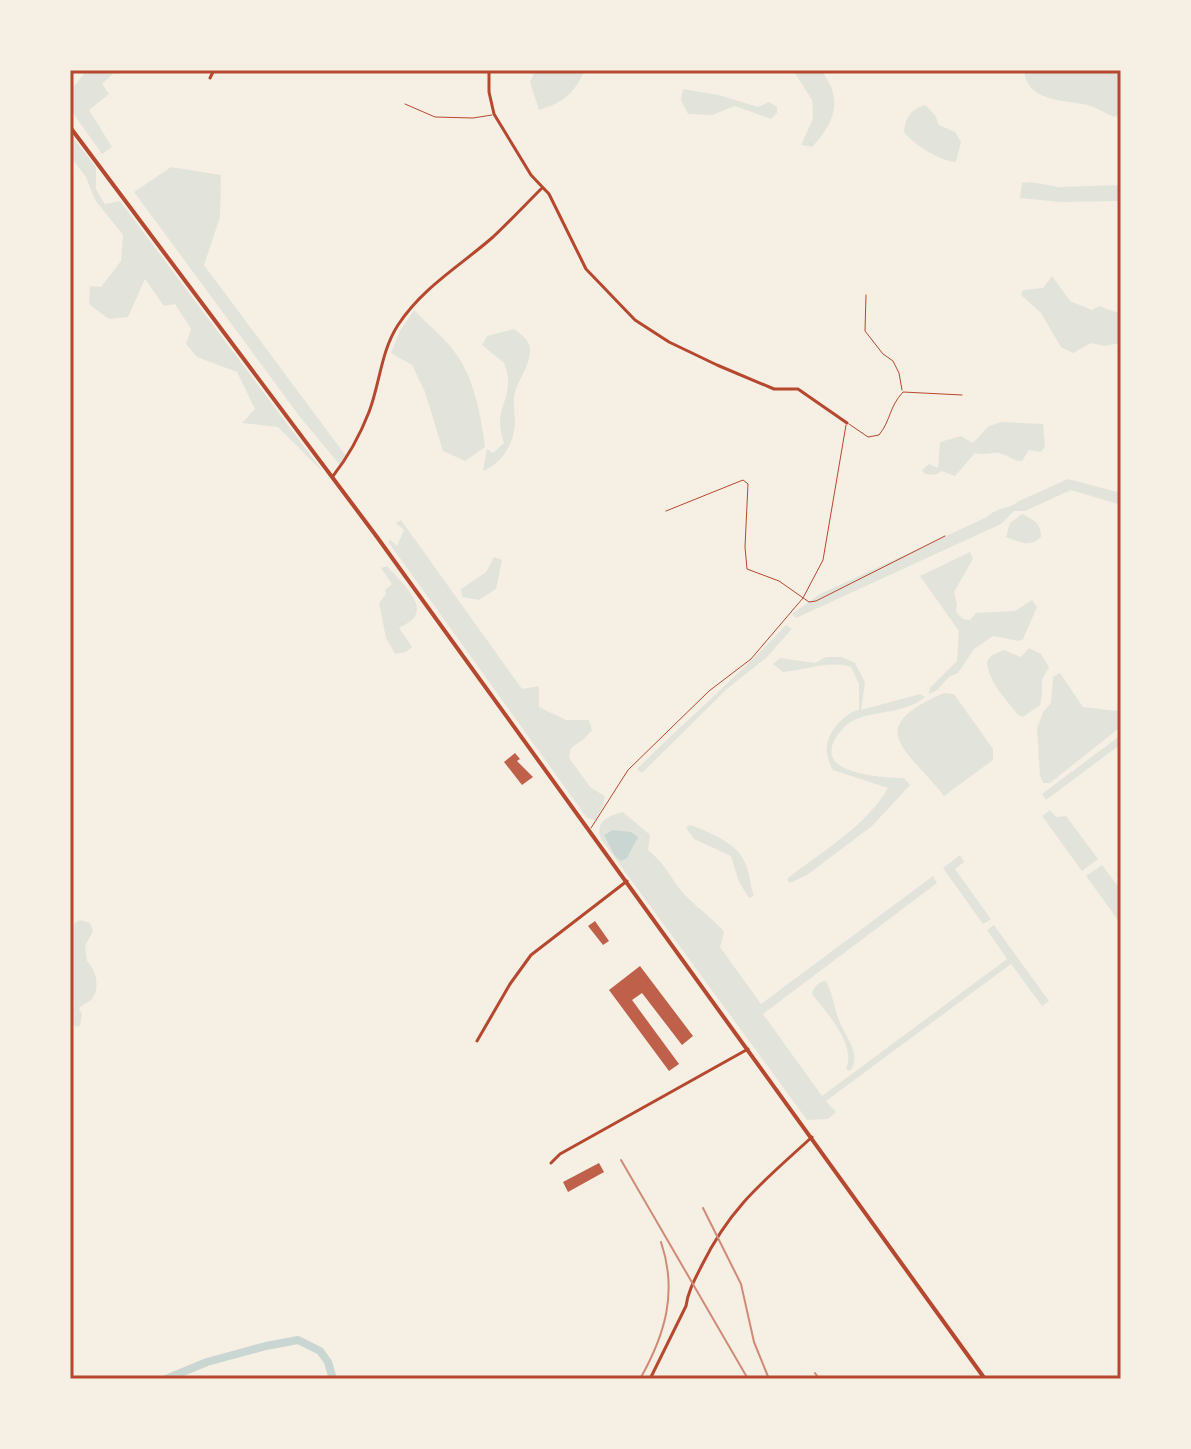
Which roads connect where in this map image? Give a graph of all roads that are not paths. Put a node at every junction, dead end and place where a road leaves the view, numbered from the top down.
1 (214, 70) edge
2 (489, 70) edge
3 (210, 78) dead end
4 (405, 104) dead end
5 (494, 114) junction
6 (70, 127) edge
7 (541, 189) junction
8 (866, 295) dead end
9 (903, 392) junction
10 (962, 395) dead end
11 (847, 423) junction
12 (332, 478) junction
13 (666, 511) dead end
14 (945, 536) dead end
15 (803, 598) junction
16 (590, 830) junction
17 (627, 881) junction
18 (477, 1041) dead end
19 (748, 1049) junction
20 (812, 1137) junction
21 (551, 1163) dead end
22 (650, 1379) edge
23 (985, 1379) edge

1 - 3 street
2 - 5 street
4 - 5 lane
5 - 7 street
6 - 12 main road
7 - 11 street
7 - 12 street
8 - 9 lane
9 - 10 lane
9 - 11 lane
11 - 15 lane
12 - 16 main road
13 - 15 lane
14 - 15 lane
15 - 16 lane
16 - 17 main road
17 - 18 street
17 - 19 main road
19 - 20 main road
19 - 21 street
20 - 22 street
20 - 23 main road

